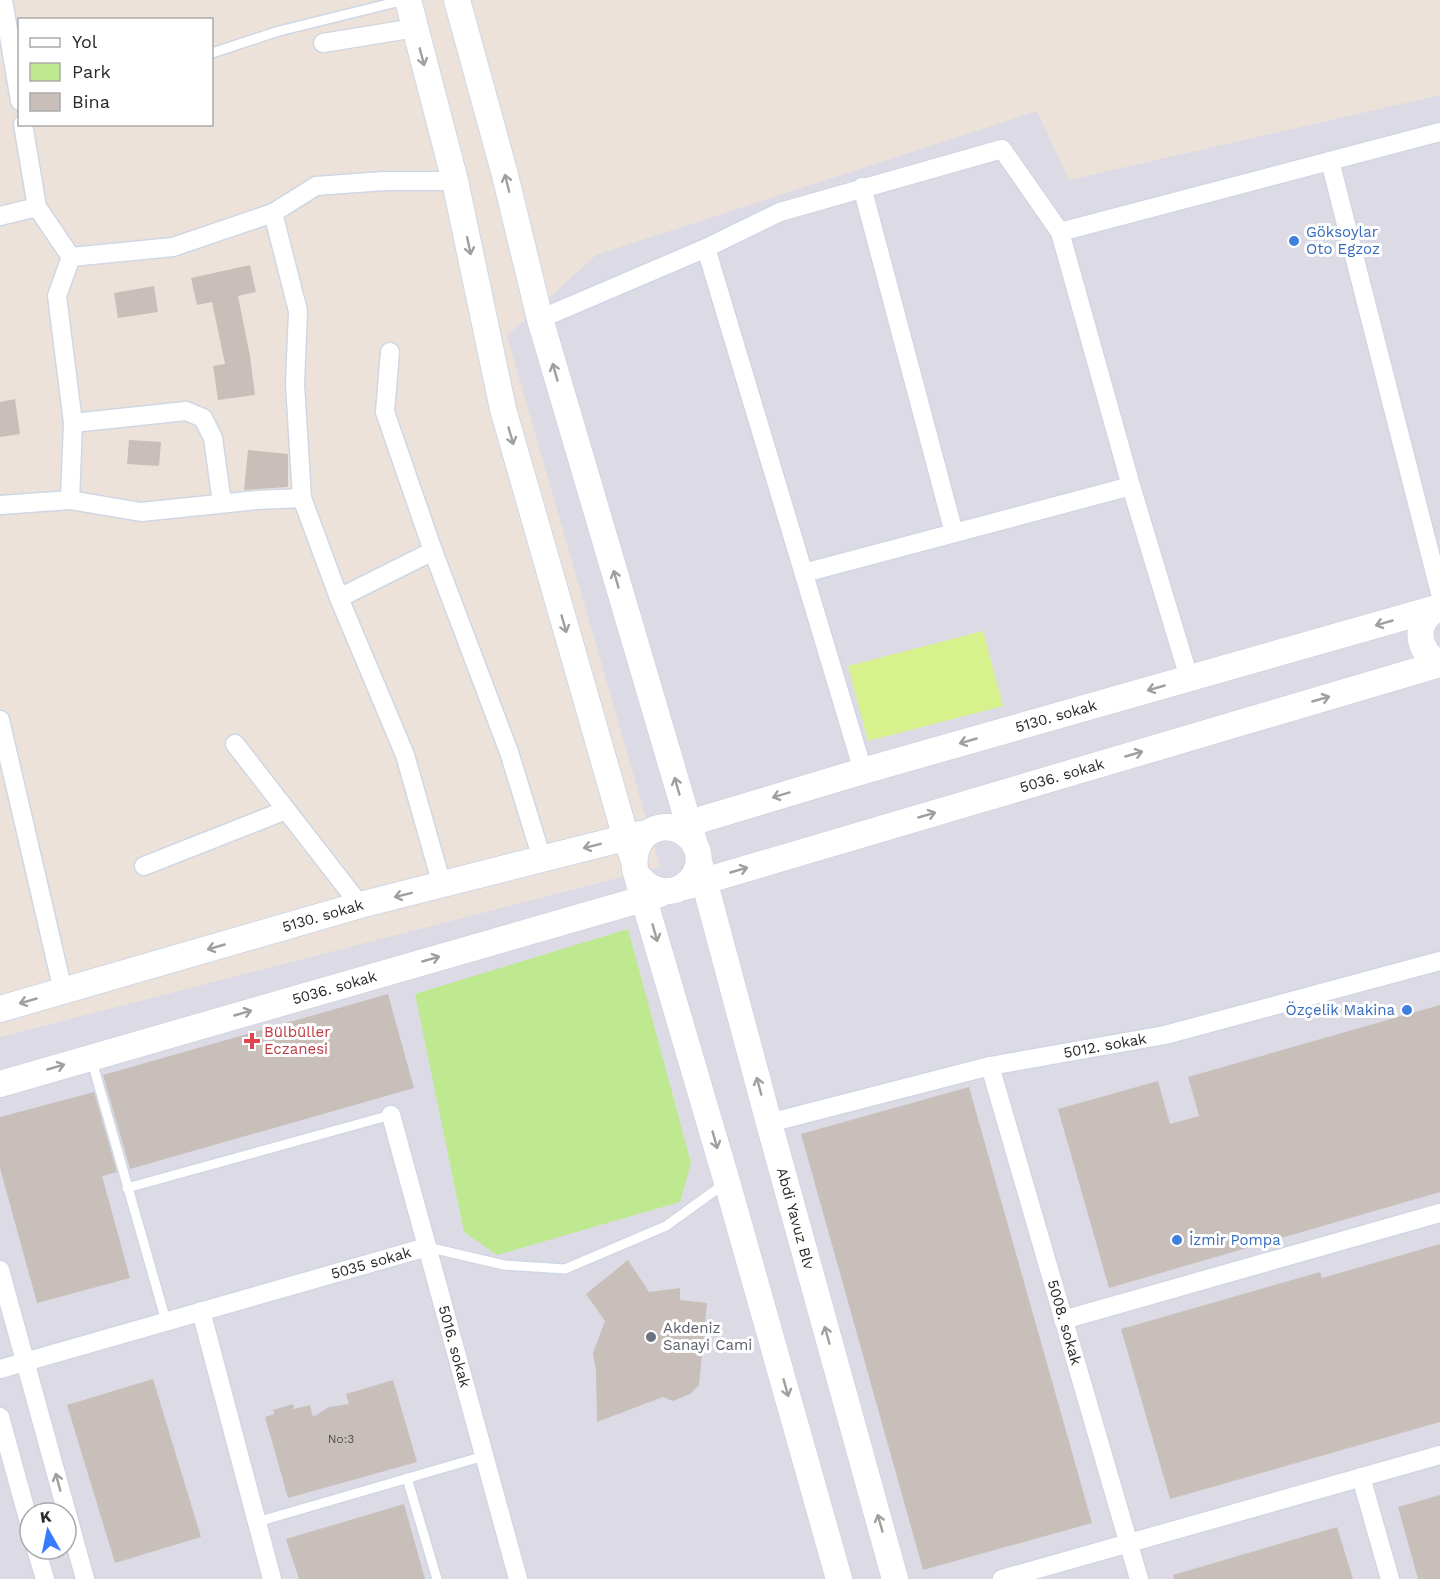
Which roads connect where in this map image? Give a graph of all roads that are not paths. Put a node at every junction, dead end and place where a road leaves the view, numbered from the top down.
1 (3, 0) edge
2 (407, 0) edge
3 (457, 0) edge
4 (415, 28) junction
5 (323, 43) dead end
6 (213, 52) edge
7 (18, 89) edge
8 (23, 126) edge
9 (1440, 132) edge
10 (1330, 161) junction
11 (455, 181) junction
12 (862, 187) junction
13 (37, 207) junction
14 (273, 213) junction
15 (0, 216) edge
16 (1060, 232) junction
17 (706, 248) junction
18 (71, 257) junction
19 (540, 319) junction
20 (390, 352) dead end
21 (73, 423) junction
22 (1131, 486) junction
23 (302, 498) junction
24 (70, 500) junction
25 (222, 503) junction
26 (0, 505) edge
27 (954, 532) junction
28 (433, 550) junction
29 (804, 573) junction
30 (1440, 593) edge
31 (339, 598) junction
32 (1440, 607) edge
33 (1440, 664) edge
34 (1189, 678) junction
35 (0, 720) edge
36 (235, 744) dead end
37 (863, 771) junction
38 (286, 810) junction
39 (542, 859) junction
40 (667, 860) junction
41 (144, 866) dead end
42 (442, 885) junction
43 (360, 905) junction
44 (1440, 961) edge
45 (63, 991) junction
46 (0, 1009) edge
47 (90, 1057) junction
48 (990, 1066) junction
49 (0, 1084) edge
50 (391, 1115) joint
51 (769, 1123) junction
52 (727, 1182) junction
53 (127, 1188) junction
54 (1440, 1214) edge
55 (427, 1247) junction
56 (0, 1270) edge
57 (201, 1311) junction
58 (1063, 1320) junction
59 (166, 1321) junction
60 (25, 1362) junction
61 (0, 1369) edge
62 (0, 1417) edge
63 (1440, 1455) edge
64 (484, 1456) junction
65 (1361, 1477) junction
66 (407, 1478) junction
67 (23, 1501) edge
68 (257, 1522) junction
69 (1128, 1543) junction
70 (40, 1561) edge
71 (45, 1579) edge
72 (85, 1579) edge
73 (272, 1579) edge
74 (437, 1579) edge
75 (518, 1579) edge
76 (840, 1579) edge
77 (896, 1579) edge
78 (1002, 1579) edge
79 (1139, 1579) edge
80 (1390, 1579) edge

1 - 7 street
2 - 4 main road
2 - 6 lane
19 -> 3 main road
4 - 5 street
4 -> 11 main road
8 - 13 street
9 - 10 street
10 - 16 street
10 - 30 street
11 - 14 street
11 -> 40 main road
12 - 16 street
12 - 17 street
12 - 27 street
13 - 15 street
13 - 18 street
14 - 18 street
14 - 23 street
16 - 22 street
17 - 19 street
17 - 29 street
18 - 21 street
40 -> 19 main road
20 - 28 street
21 - 24 street
21 - 25 street
22 - 27 street
22 - 34 street
23 - 25 street
23 - 31 street
24 - 25 street
24 - 26 street
27 - 29 street
28 - 31 street
28 - 39 street
29 - 37 street
31 - 42 street
32 - 33 main road
32 -> 34 main road, 5130. sokak
40 -> 33 main road, 5036. sokak
34 -> 37 main road, 5130. sokak
35 - 45 street
36 - 38 street
37 -> 40 main road, 5130. sokak
38 - 41 street
38 - 43 street
40 -> 39 main road, 5130. sokak
39 - 42 main road, 5130. sokak
47 -> 40 main road, 5036. sokak
51 -> 40 main road, Abdi Yavuz Blv
40 -> 52 main road
42 -> 43 main road, 5130. sokak
43 -> 45 main road, 5130. sokak
44 - 48 street, 5012. sokak
45 -> 46 main road, 5130. sokak
49 -> 47 main road, 5036. sokak
47 - 53 lane
48 - 51 street, 5012. sokak
48 - 58 street, 5008. sokak
50 - 53 lane
50 - 55 street, 5016. sokak
77 -> 51 main road, Abdi Yavuz Blv
52 - 55 lane, 5035 sokak
52 -> 76 main road
53 - 59 lane
54 - 58 street
55 - 57 street, 5035 sokak
55 - 64 street, 5016. sokak
56 - 60 street
57 - 59 street, 5035 sokak
57 - 68 street
58 - 69 street, 5008. sokak
59 - 60 street, 5035 sokak
60 - 61 street, 5035 sokak
72 -> 60 street
62 - 67 street
63 - 65 street
64 - 66 lane
64 - 75 street, 5016. sokak
65 - 69 street
65 - 80 street
66 - 68 lane
66 - 74 lane
68 - 73 street
69 - 78 street
69 - 79 street, 5008. sokak
70 - 71 street

